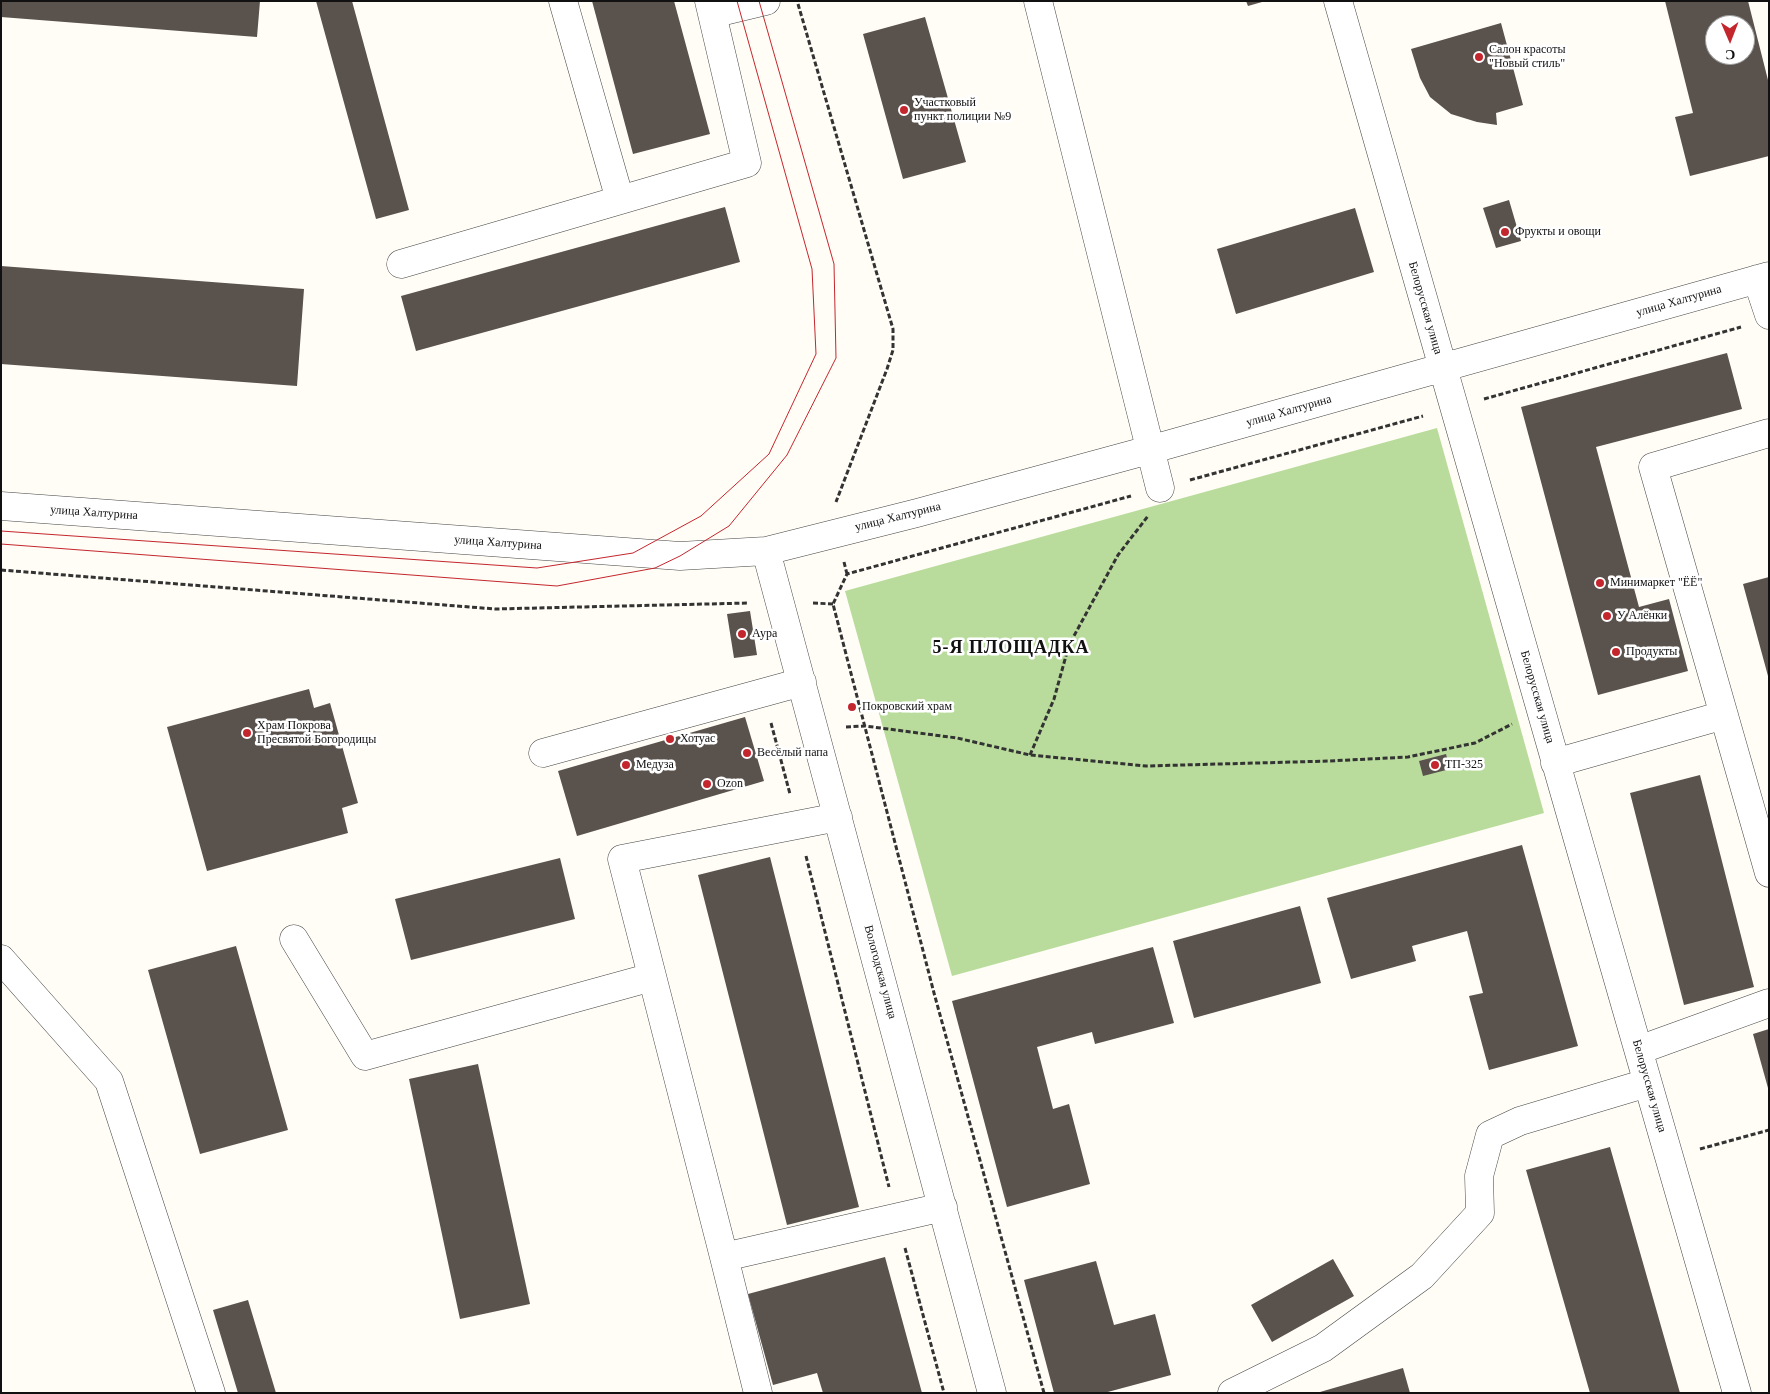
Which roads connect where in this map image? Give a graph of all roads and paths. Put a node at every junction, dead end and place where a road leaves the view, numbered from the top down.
1 (563, 1) edge
2 (766, 1) edge
3 (798, 1) edge
4 (1038, 1) edge
5 (1338, 1) edge
6 (710, 8) edge
7 (620, 200) junction
8 (401, 264) dead end
9 (1763, 277) edge
10 (1759, 320) edge
11 (1442, 368) junction
12 (1453, 407) junction
13 (1769, 433) edge
14 (1149, 450) junction
15 (1160, 488) junction
16 (1, 506) edge
17 (839, 532) junction
18 (766, 551) junction
19 (1, 570) edge
20 (846, 574) junction
21 (781, 603) junction
22 (833, 604) junction
23 (802, 682) junction
24 (762, 692) junction
25 (1540, 710) junction
26 (1724, 715) junction
27 (865, 726) junction
28 (815, 729) junction
29 (543, 753) dead end
30 (1030, 756) junction
31 (1555, 762) junction
32 (838, 817) junction
33 (799, 825) junction
34 (1769, 873) edge
35 (294, 939) dead end
36 (1, 959) edge
37 (652, 978) junction
38 (1769, 1003) edge
39 (1639, 1050) junction
40 (1647, 1083) junction
41 (1769, 1130) edge
42 (1670, 1157) junction
43 (943, 1207) junction
44 (897, 1218) junction
45 (724, 1257) junction
46 (210, 1393) edge
47 (758, 1393) edge
48 (944, 1393) edge
49 (992, 1393) edge
50 (1044, 1393) edge
51 (1232, 1393) edge
52 (1738, 1393) edge

1 - 7 street
2 - 6 street
3 - 17 path
4 - 14 street
5 - 11 street, Белорусская улица
6 - 7 street
7 - 8 street
9 - 10 street
9 - 11 street, улица Халтурина
10 - 12 path
11 - 12 street, Белорусская улица
11 - 14 street, улица Халтурина
12 - 15 path
12 - 25 street, Белорусская улица
13 - 26 street
14 - 15 street
14 - 17 street, улица Халтурина
15 - 20 path
15 - 30 path
16 - 18 street, улица Халтурина
17 - 18 street, улица Халтурина
17 - 20 path
18 - 21 street, Вологодская улица
19 - 21 path
20 - 22 path
21 - 22 path
21 - 23 street, Вологодская улица
22 - 27 path
23 - 24 street
23 - 28 street, Вологодская улица
24 - 29 street
24 - 33 path
25 - 30 path
25 - 31 street, Белорусская улица
26 - 31 street
26 - 34 street
27 - 28 path
27 - 30 path
27 - 50 path
28 - 32 street, Вологодская улица
31 - 39 street, Белорусская улица
32 - 33 street
32 - 43 street, Вологодская улица
33 - 37 street
33 - 44 path
35 - 37 street
36 - 46 street
37 - 45 street
38 - 39 street
39 - 40 street, Белорусская улица
40 - 42 street, Белорусская улица
40 - 51 street
41 - 42 path
42 - 52 street, Белорусская улица
43 - 44 street
43 - 49 street, Вологодская улица
44 - 45 street
44 - 48 path
45 - 47 street

